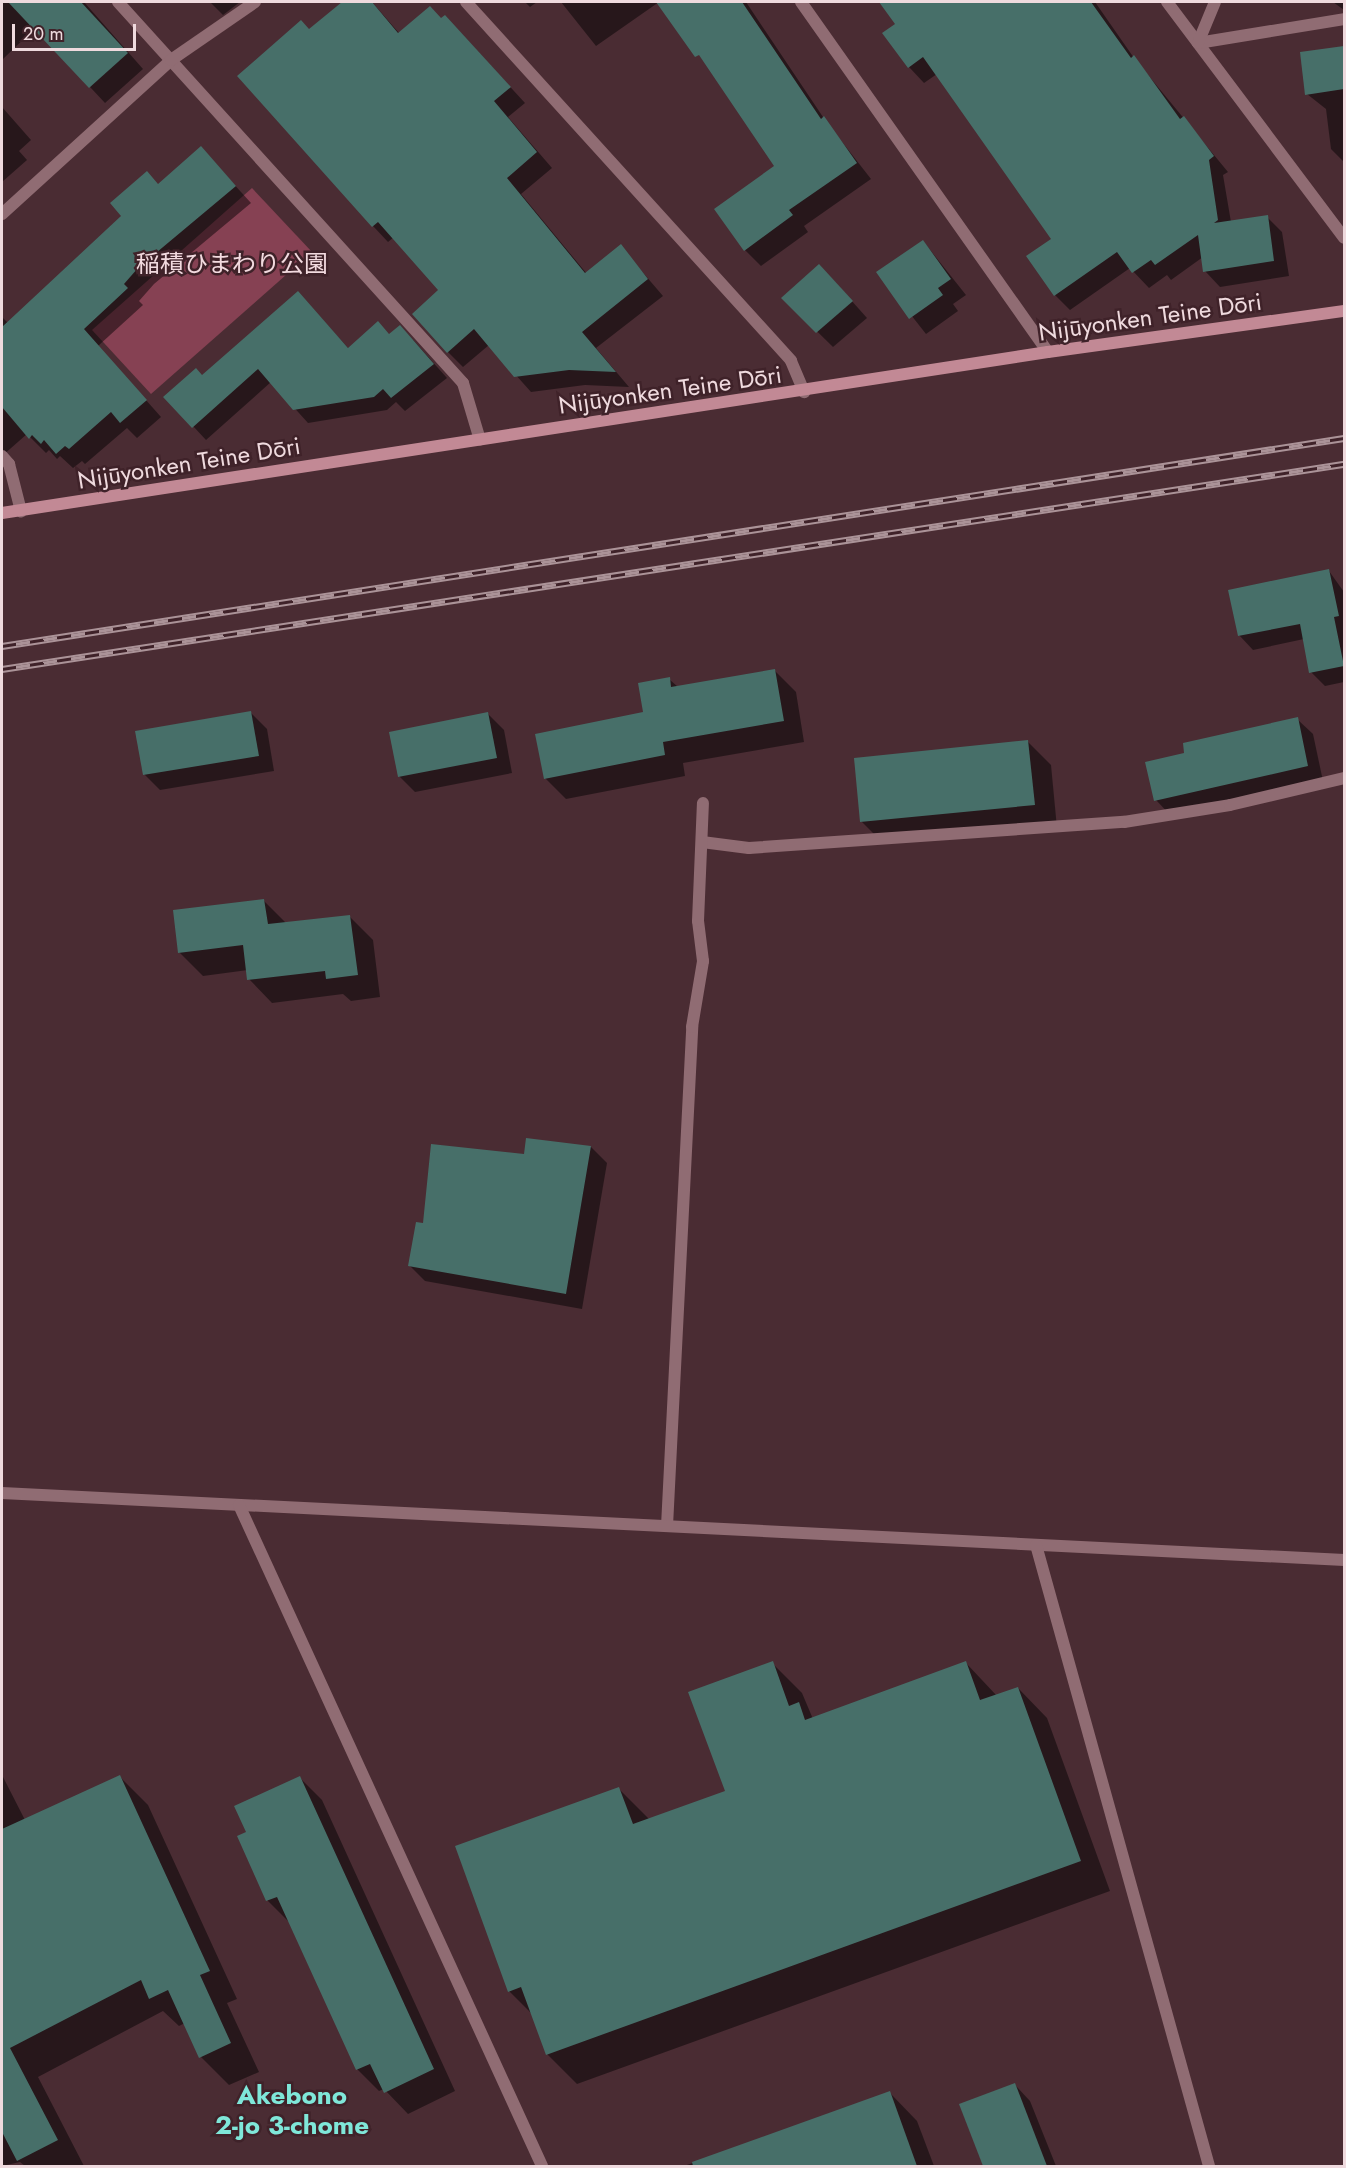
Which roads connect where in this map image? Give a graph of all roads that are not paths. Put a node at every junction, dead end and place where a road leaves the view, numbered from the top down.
1 (118, 2) edge
2 (255, 2) edge
3 (466, 2) edge
4 (801, 2) edge
5 (1167, 2) edge
6 (1215, 2) edge
7 (1344, 19) edge
8 (1198, 43) junction
9 (171, 60) junction
10 (2, 214) edge
11 (1344, 238) edge
12 (1344, 311) edge
13 (1048, 352) junction
14 (804, 392) junction
15 (480, 440) junction
16 (2, 456) edge
17 (21, 511) junction
18 (2, 513) edge
19 (1344, 778) edge
20 (704, 803) dead end
21 (702, 842) junction
22 (2, 1493) edge
23 (239, 1505) junction
24 (667, 1526) junction
25 (1036, 1545) junction
26 (1344, 1560) edge
27 (542, 2166) edge
28 (1209, 2166) edge

1 - 9 street
2 - 9 street
3 - 14 street
4 - 13 street
5 - 8 street
6 - 8 street
7 - 8 street
8 - 11 street
9 - 10 street
9 - 15 street
12 - 13 street, Nijūyonken Teine Dōri
13 - 14 street, Nijūyonken Teine Dōri
14 - 15 street, Nijūyonken Teine Dōri
15 - 17 street, Nijūyonken Teine Dōri
16 - 17 street
17 - 18 street, Nijūyonken Teine Dōri
19 - 21 street
20 - 21 street
21 - 24 street
22 - 23 street
23 - 24 street
23 - 27 street
24 - 25 street
25 - 26 street
25 - 28 street

